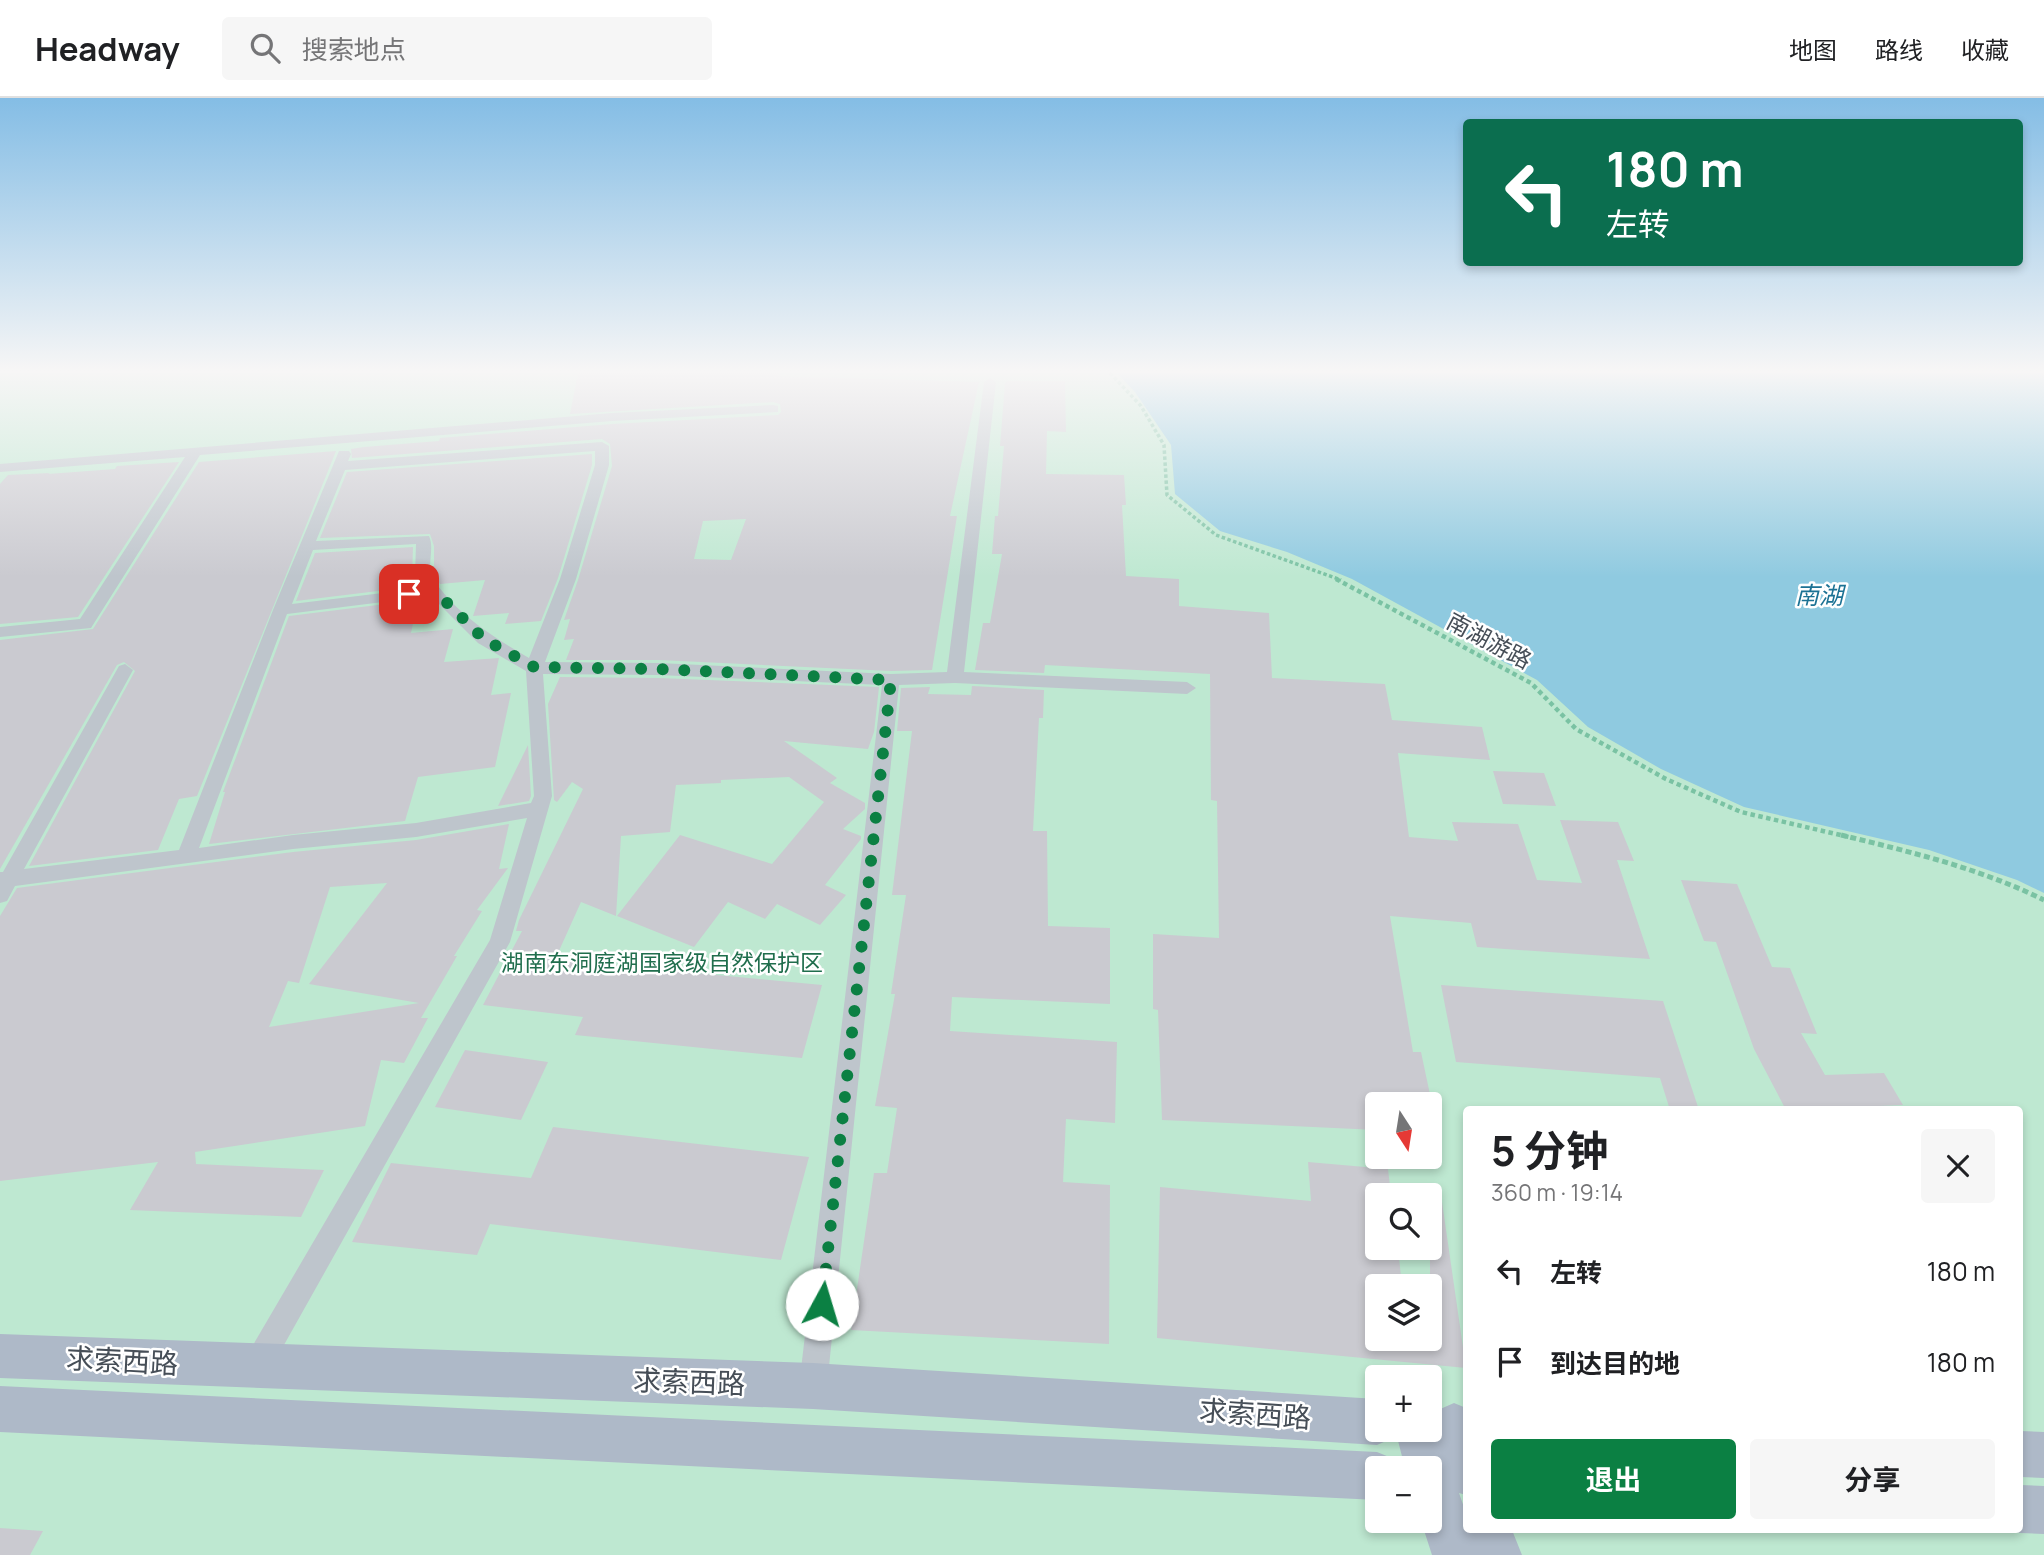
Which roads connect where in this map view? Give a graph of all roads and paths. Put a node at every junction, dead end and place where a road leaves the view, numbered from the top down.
1 (339, 441) edge
2 (350, 441) edge
3 (983, 441) edge
4 (1162, 441) edge
5 (194, 454) junction
6 (339, 466) junction
7 (1, 470) edge
8 (307, 546) junction
9 (435, 591) junction
10 (281, 610) junction
11 (3, 636) edge
12 (534, 667) junction
13 (125, 670) dead end
14 (955, 677) junction
15 (891, 680) junction
16 (1187, 688) dead end
17 (539, 808) junction
18 (186, 857) junction
19 (3, 885) edge
20 (2044, 900) edge
21 (0, 1356) edge
22 (256, 1367) junction
23 (813, 1386) junction
24 (0, 1409) edge
25 (1365, 1421) edge
26 (1442, 1427) edge
27 (2023, 1454) edge
28 (2044, 1455) edge
29 (1463, 1466) edge
30 (1365, 1475) edge
31 (1442, 1479) edge
32 (1463, 1481) edge
33 (2023, 1509) edge
34 (2044, 1510) edge
35 (1442, 1512) edge
36 (1489, 1533) edge
37 (1457, 1555) edge
38 (1497, 1555) edge

1 - 5 street
2 - 6 street
3 - 14 street
4 - 20 path, 南湖游路
5 - 7 street
5 - 11 street
6 - 8 street
6 - 12 street
8 - 9 street
8 - 10 street
9 - 10 street
9 - 12 street
10 - 18 street
12 - 15 street
12 - 17 street
13 - 19 street
14 - 15 street
14 - 16 street
15 - 23 street
17 - 18 street
17 - 22 street
18 - 19 street
21 - 22 main road, 求索西路
22 - 23 main road, 求索西路
23 - 25 main road, 求索西路
24 - 30 main road
26 - 29 main road
27 - 28 main road
31 - 32 main road
33 - 34 main road
35 - 37 main road
36 - 38 main road

